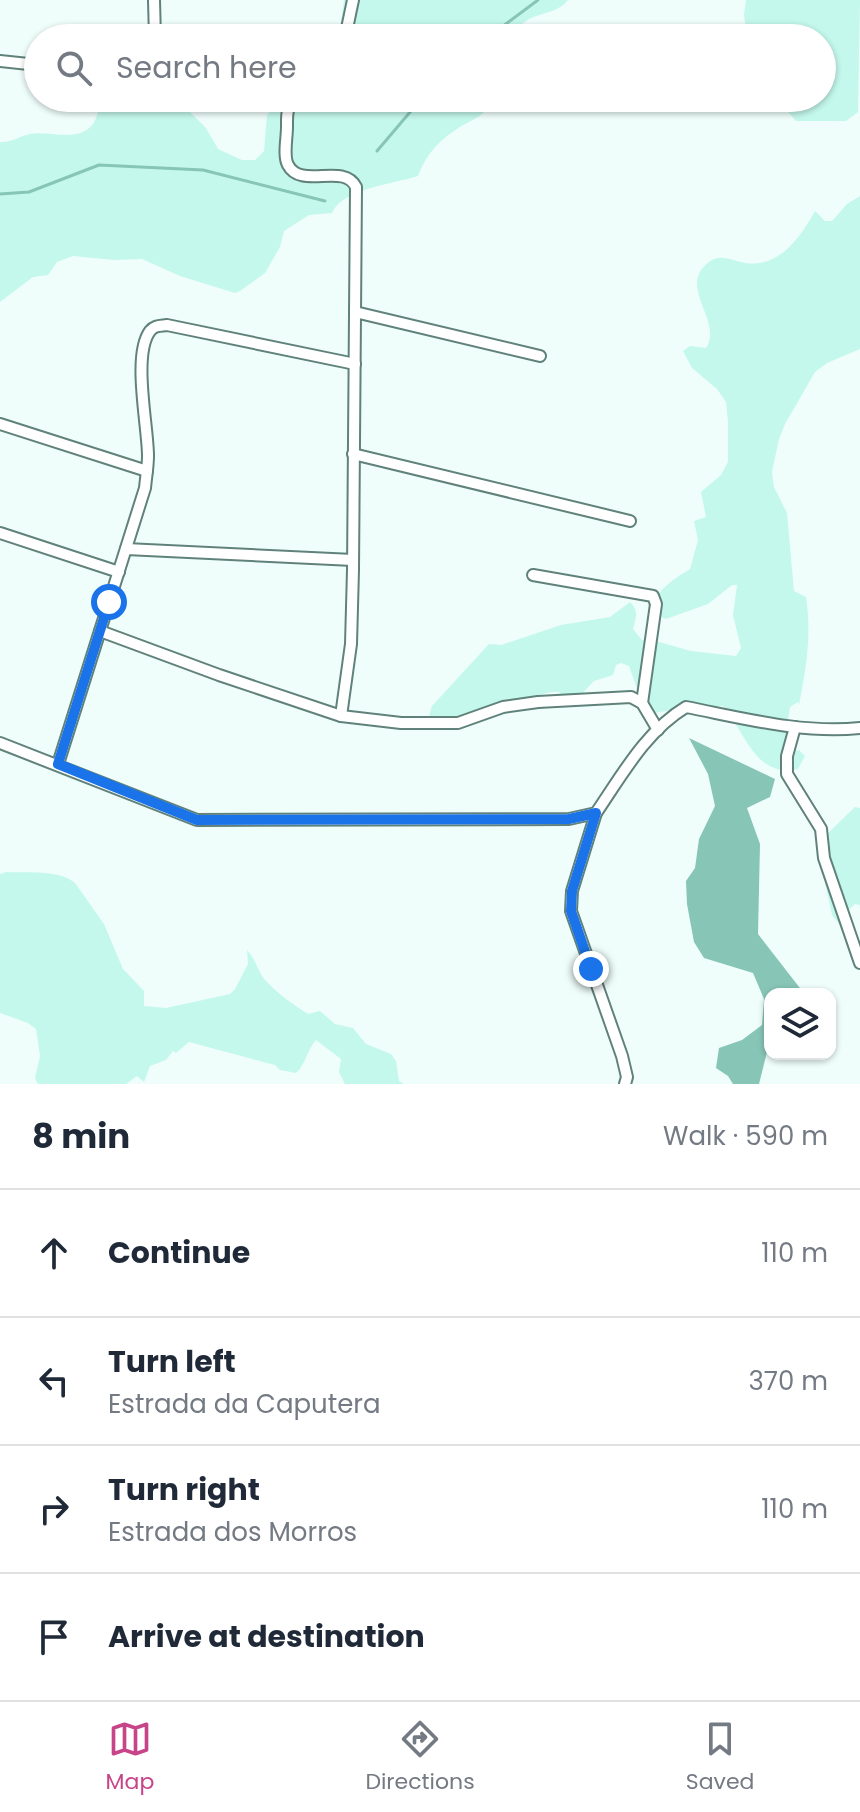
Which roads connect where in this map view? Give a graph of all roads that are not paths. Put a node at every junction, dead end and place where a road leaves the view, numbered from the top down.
1 (154, 0) edge
2 (353, 0) edge
3 (155, 24) edge
4 (348, 24) edge
5 (0, 61) edge
6 (24, 64) edge
7 (287, 112) edge
8 (355, 312) junction
9 (540, 356) dead end
10 (355, 364) junction
11 (0, 424) edge
12 (353, 454) junction
13 (147, 471) junction
14 (630, 521) dead end
15 (0, 533) edge
16 (126, 549) junction
17 (353, 560) junction
18 (119, 572) junction
19 (533, 575) dead end
20 (100, 631) junction
21 (642, 703) junction
22 (341, 716) junction
23 (795, 727) junction
24 (860, 728) edge
25 (658, 730) junction
26 (0, 743) edge
27 (58, 764) junction
28 (596, 813) junction
29 (860, 963) edge
30 (625, 1084) edge

1 - 3 street
2 - 4 street
5 - 6 street
7 - 8 street
8 - 9 street
8 - 10 street
10 - 12 street
10 - 13 street
11 - 13 street
12 - 14 street
12 - 17 street
13 - 16 street
15 - 18 street
16 - 17 street
16 - 18 street
17 - 22 street
18 - 20 street
19 - 21 street
20 - 22 street
20 - 27 street
21 - 22 street
21 - 25 street
23 - 24 street
23 - 25 street
23 - 29 street
25 - 28 street
26 - 27 street
27 - 28 street
28 - 30 street

